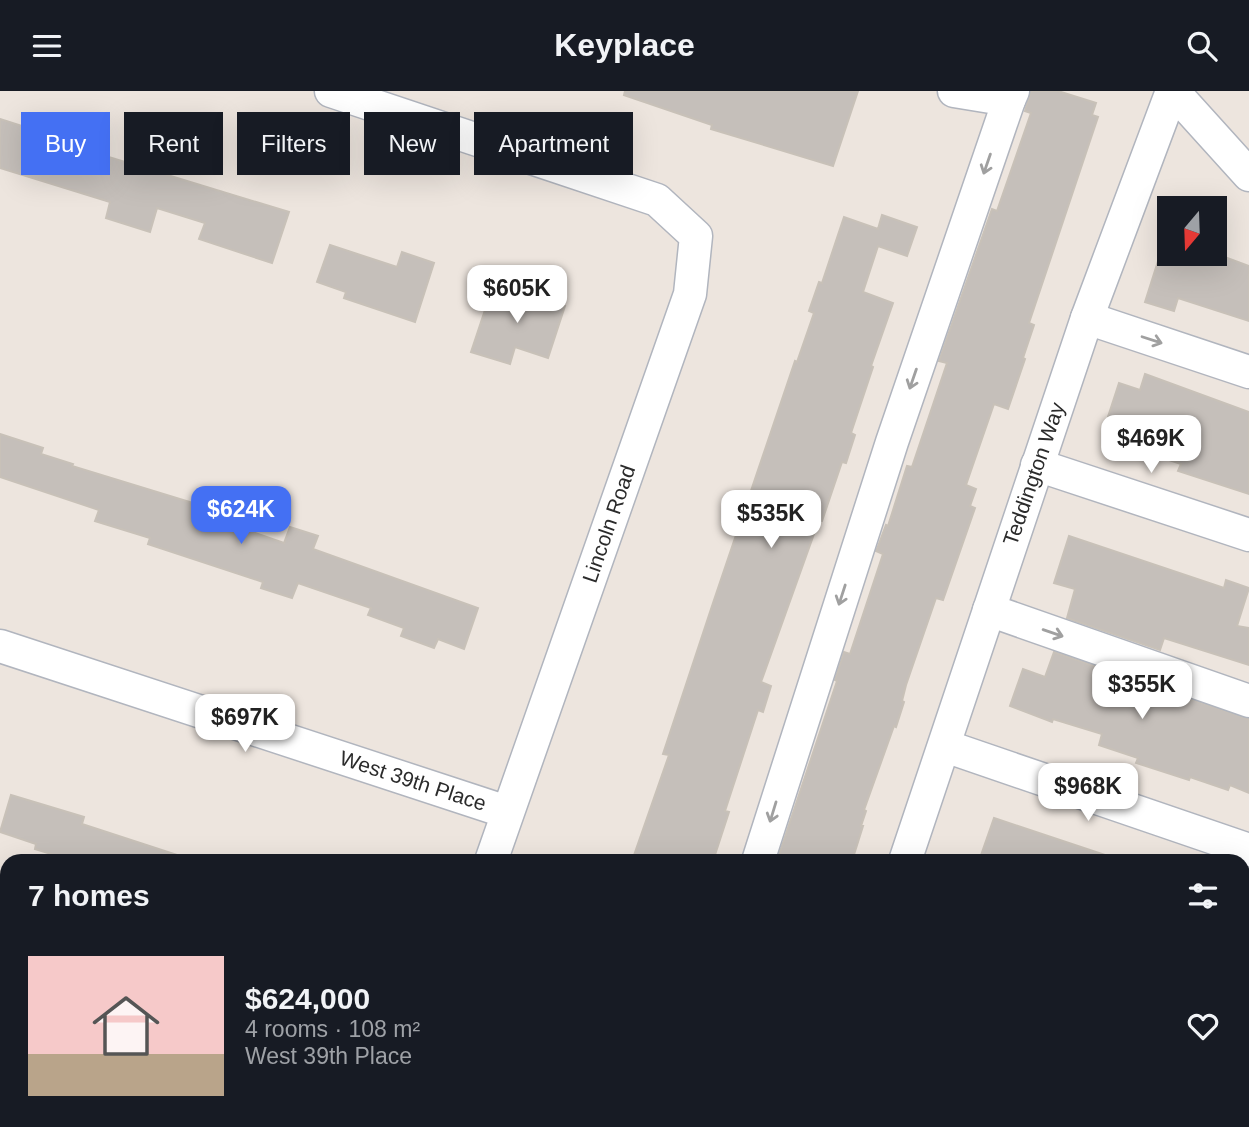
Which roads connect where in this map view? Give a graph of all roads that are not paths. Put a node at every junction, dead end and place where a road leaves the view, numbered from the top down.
1 (331, 91) edge
2 (954, 91) edge
3 (1173, 91) edge
4 (1011, 95) edge
5 (1249, 174) edge
6 (1087, 318) junction
7 (1249, 372) edge
8 (1037, 465) junction
9 (1249, 535) edge
10 (989, 610) junction
11 (0, 646) edge
12 (1249, 701) edge
13 (945, 745) junction
14 (507, 812) junction
15 (1249, 850) edge
16 (493, 854) edge
17 (760, 854) edge
18 (907, 854) edge

1 - 14 street, Lincoln Road
2 - 4 street
3 - 5 street
3 - 6 street, Teddington Way
4 -> 17 street
6 -> 7 street
6 - 8 street, Teddington Way
8 - 9 street
8 - 10 street, Teddington Way
10 -> 12 street
10 - 13 street, Teddington Way
11 - 14 street, West 39th Place
13 - 15 street
13 - 18 street, Teddington Way
14 - 16 street, Lincoln Road

